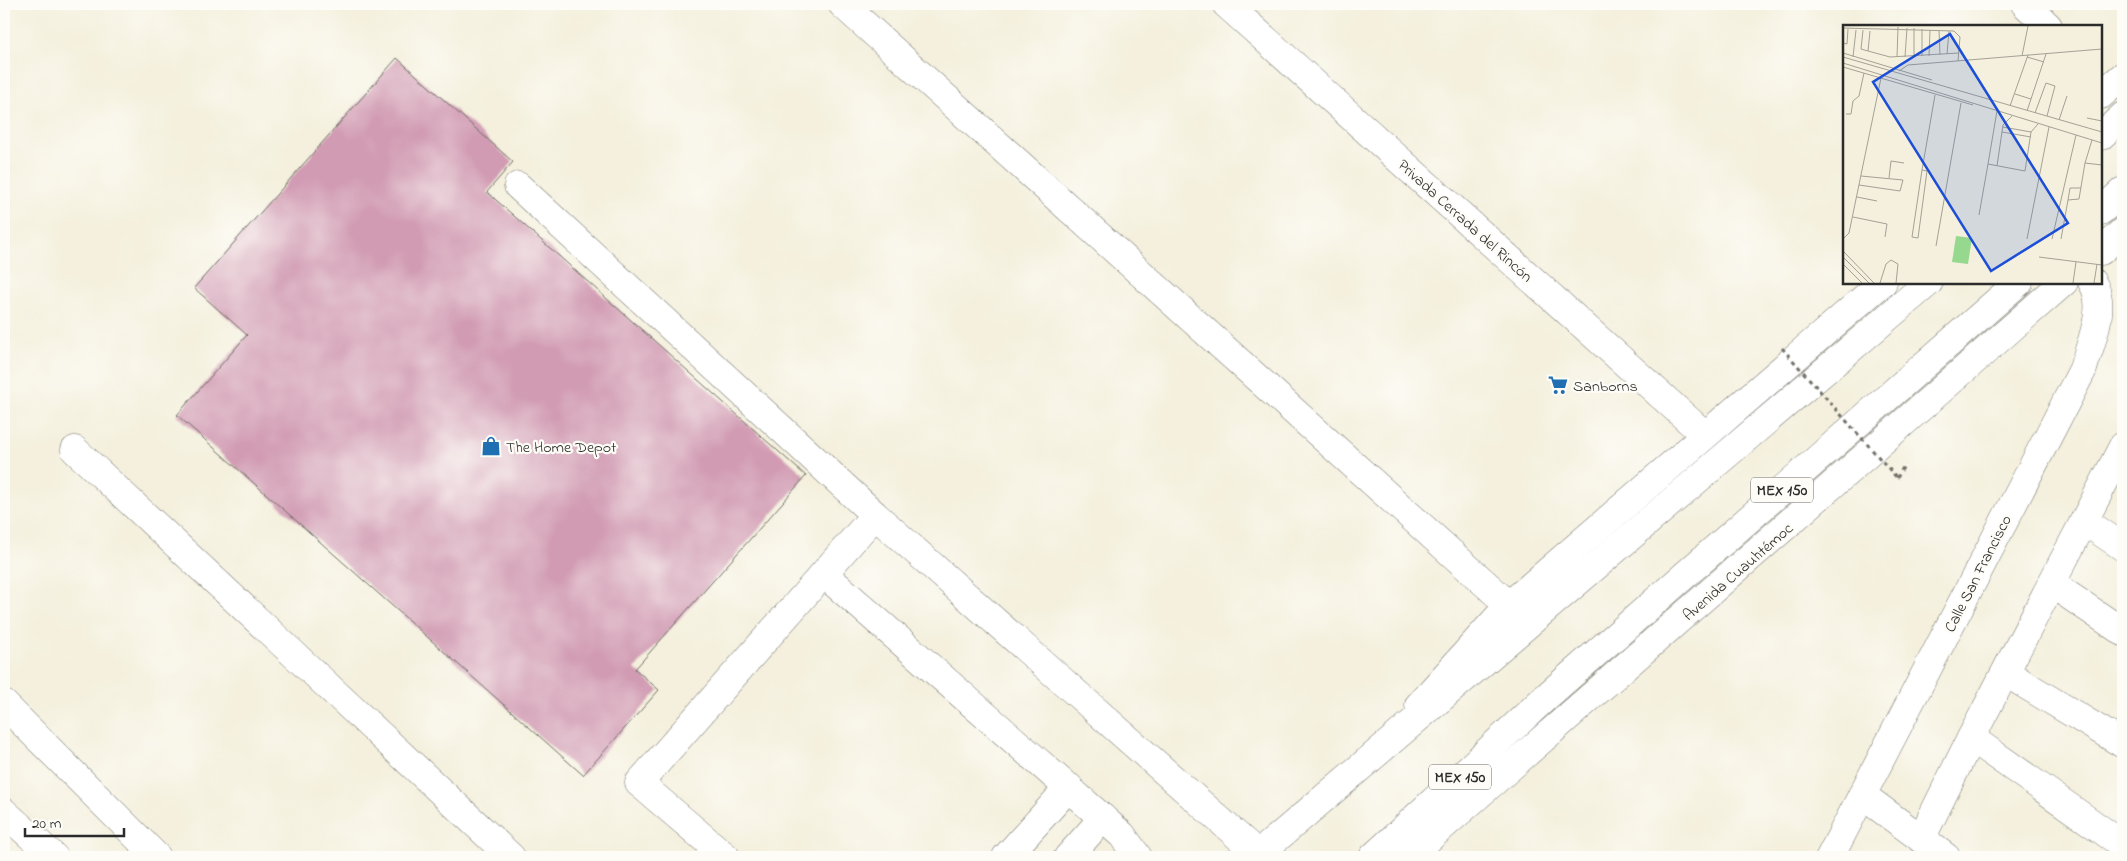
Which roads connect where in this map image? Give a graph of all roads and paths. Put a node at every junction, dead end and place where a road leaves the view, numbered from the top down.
1 (842, 4) edge
2 (1226, 4) edge
3 (2024, 4) edge
4 (2047, 25) edge
5 (2123, 116) edge
6 (2102, 135) edge
7 (518, 186) dead end
8 (2123, 191) edge
9 (2102, 209) edge
10 (2123, 231) edge
11 (2102, 250) edge
12 (1881, 284) edge
13 (1927, 284) edge
14 (2017, 284) edge
15 (2062, 284) edge
16 (2093, 284) edge
17 (1782, 348) dead end
18 (1705, 435) junction
19 (75, 450) dead end
20 (2122, 450) edge
21 (1898, 478) dead end
22 (875, 515) junction
23 (2084, 521) junction
24 (2123, 547) edge
25 (824, 574) junction
26 (2052, 584) junction
27 (1509, 605) junction
28 (2123, 632) edge
29 (2006, 673) junction
30 (4, 704) edge
31 (1971, 738) junction
32 (2123, 744) edge
33 (1378, 751) junction
34 (1069, 787) junction
35 (1862, 795) junction
36 (4, 812) edge
37 (1103, 818) junction
38 (1921, 839) junction
39 (2123, 845) edge
40 (1256, 856) edge
41 (54, 857) edge
42 (157, 857) edge
43 (511, 857) edge
44 (726, 857) edge
45 (1006, 857) edge
46 (1068, 857) edge
47 (1138, 857) edge
48 (1373, 857) edge
49 (1408, 857) edge
50 (1830, 857) edge
51 (1946, 857) edge

1 - 27 street
2 - 18 street, Privada Cerrada del Rincón
3 - 4 street
5 - 6 street
7 - 22 street
8 - 9 street
10 - 11 street
12 - 18 street
13 - 33 street
14 - 48 street, Avenida Cuauhtémoc / MEX 150
15 - 49 street, Avenida Cuauhtémoc
16 - 35 street, Calle San Francisco
17 - 21 path, bridge
18 - 27 street
19 - 43 street
20 - 23 street
22 - 25 street
22 - 40 street
23 - 24 street
23 - 26 street
25 - 34 street
25 - 44 street
26 - 28 street
26 - 29 street
27 - 33 street
29 - 31 street
29 - 32 street
30 - 42 street
31 - 38 street
31 - 39 street
33 - 40 street
34 - 37 street
34 - 45 street
35 - 38 street
35 - 50 street, Calle San Francisco
36 - 41 street
37 - 46 street
37 - 47 street
38 - 51 street

